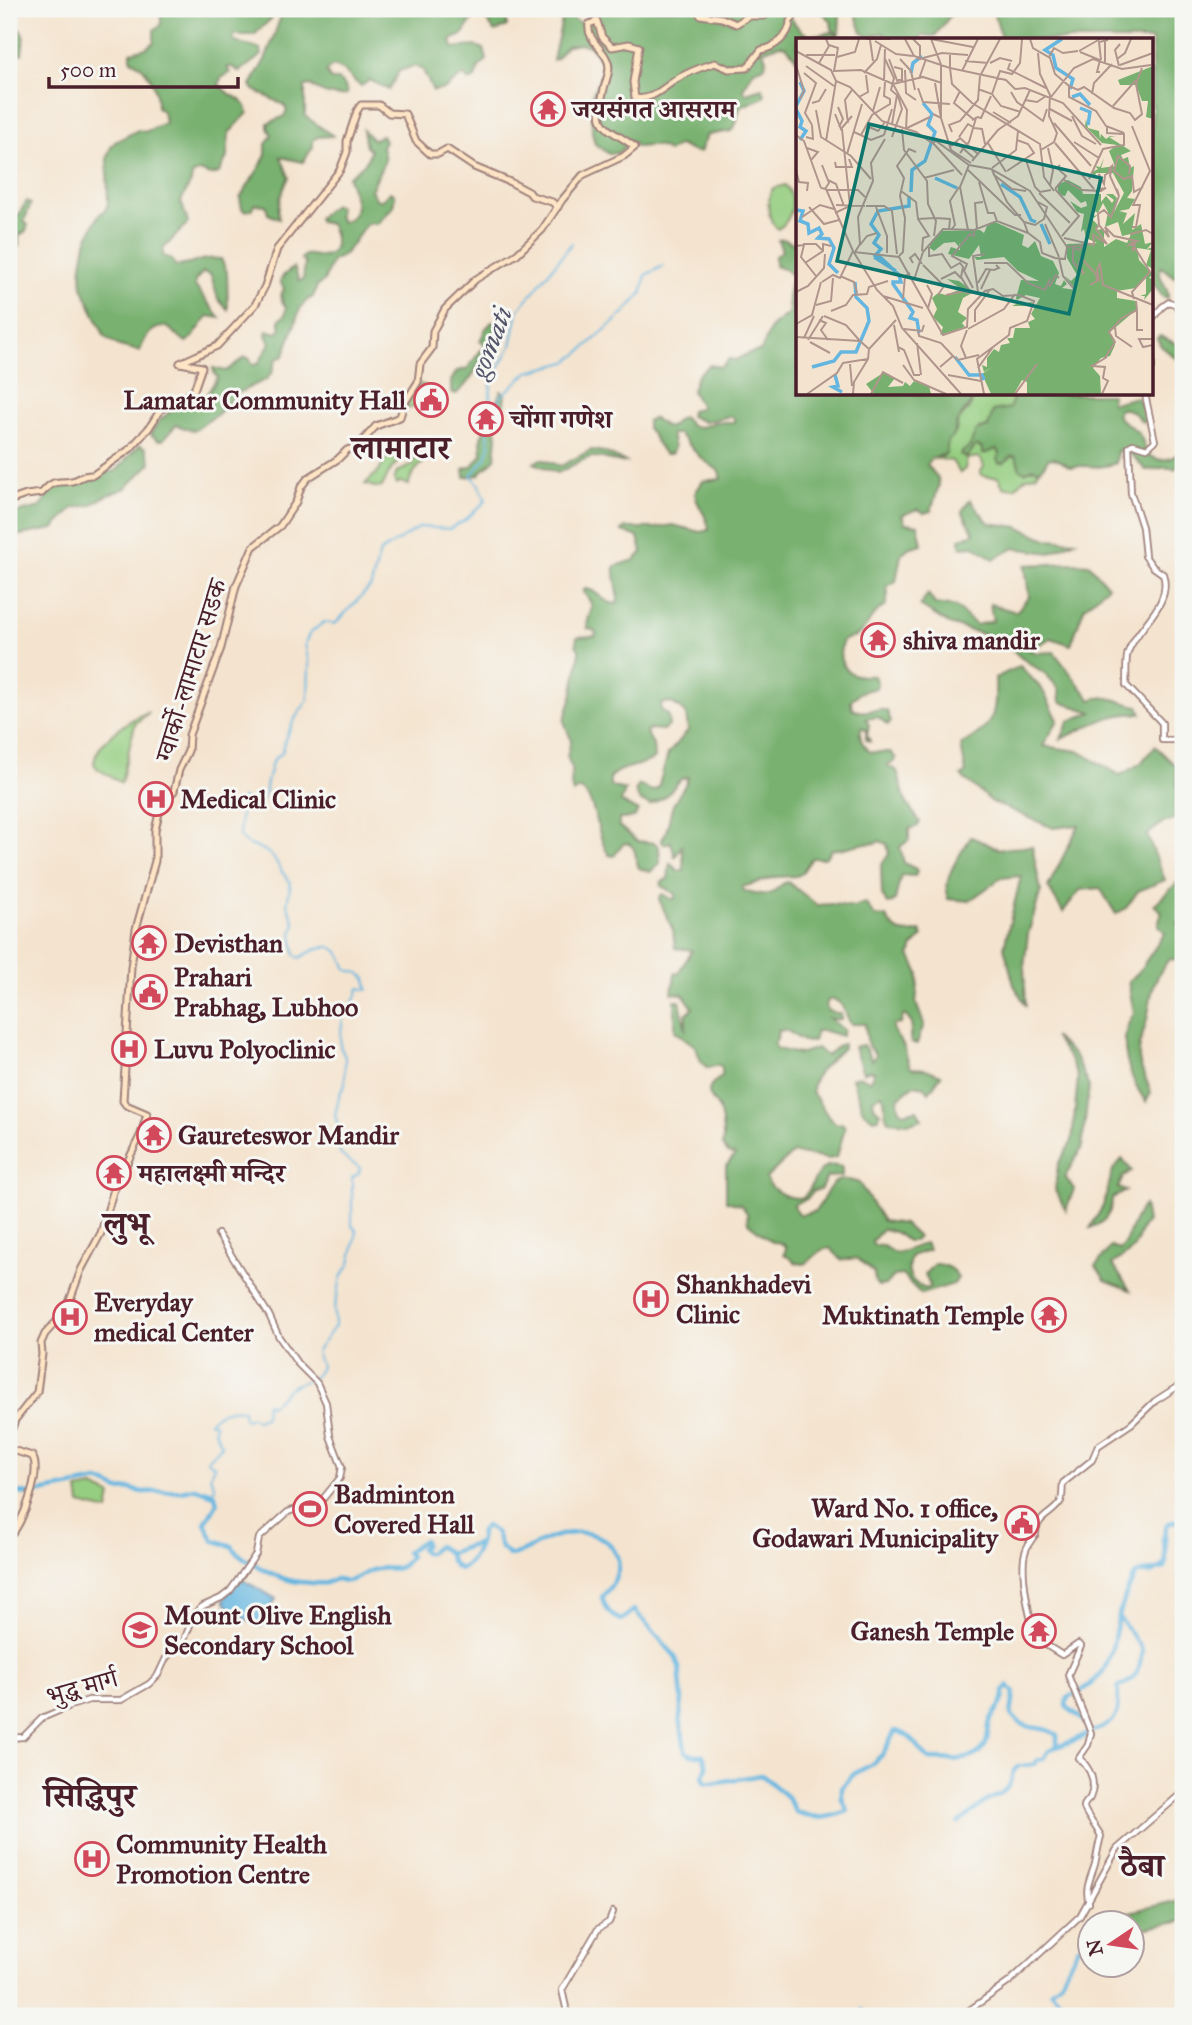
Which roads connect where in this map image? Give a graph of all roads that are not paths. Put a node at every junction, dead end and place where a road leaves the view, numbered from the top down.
1 (701, 9) edge
2 (771, 9) edge
3 (800, 9) edge
4 (558, 207) junction
5 (1183, 316) edge
6 (1154, 317) edge
7 (1145, 396) edge
8 (9, 501) edge
9 (1183, 744) edge
10 (218, 1234) dead end
11 (1183, 1383) edge
12 (9, 1437) edge
13 (9, 1449) edge
14 (9, 1537) edge
15 (9, 1738) edge
16 (1183, 1792) edge
17 (1089, 1903) junction
18 (614, 1912) dead end
19 (568, 2016) edge
20 (961, 2016) edge

1 - 2 main road
3 - 4 main road
4 - 8 main road
4 - 12 main road, ग्वार्को-लामाटार सडक
5 - 6 street
7 - 9 street
10 - 15 street, भुद्ध मार्ग
11 - 17 street
13 - 14 main road
16 - 17 street
17 - 20 street
18 - 19 street

